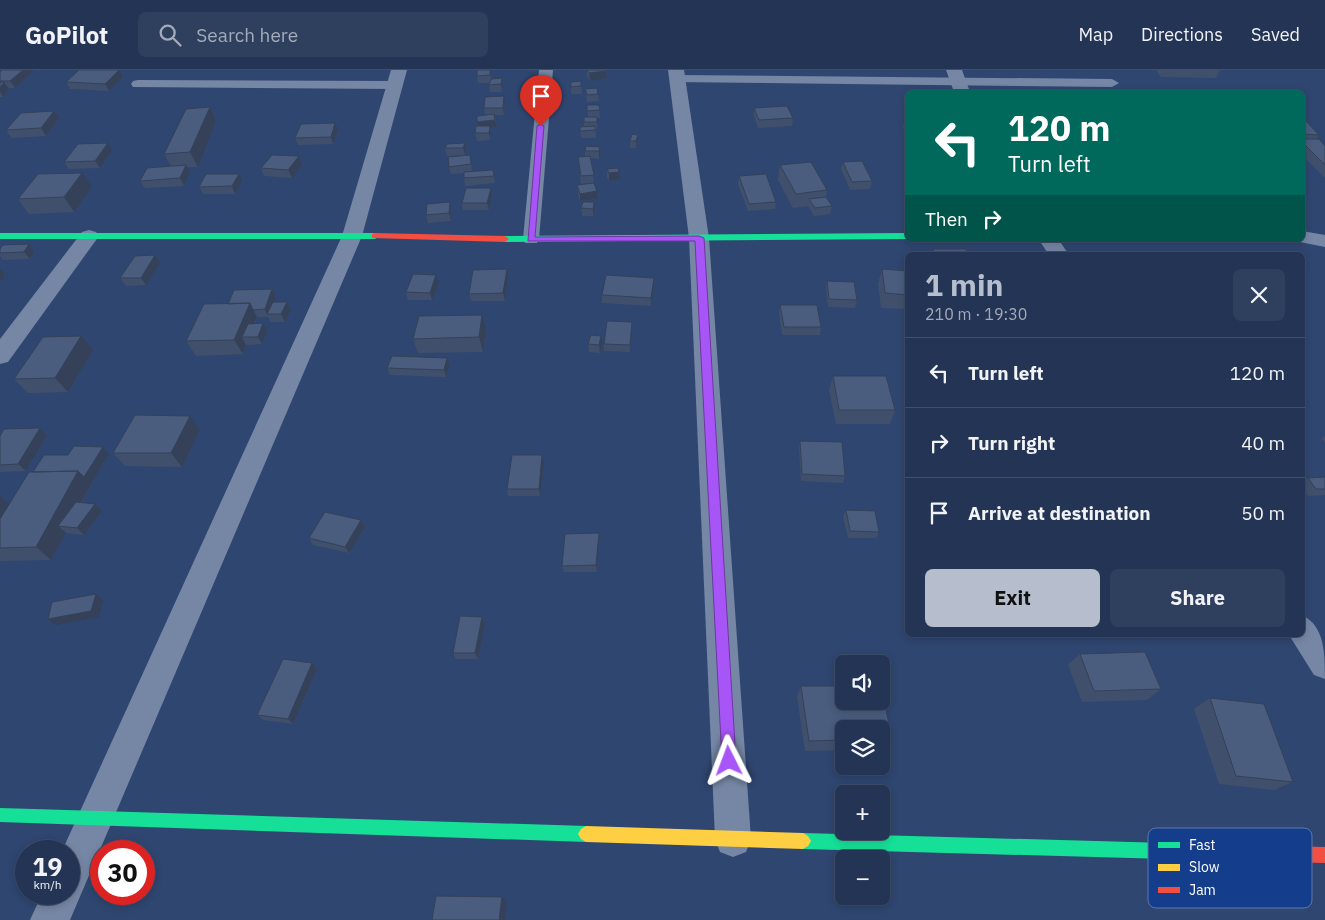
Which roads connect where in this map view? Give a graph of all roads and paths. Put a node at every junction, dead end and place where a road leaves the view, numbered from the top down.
1 (150, 70) edge
2 (546, 70) edge
3 (677, 75) edge
4 (396, 77) edge
5 (958, 81) edge
6 (1112, 83) dead end
7 (0, 236) edge
8 (89, 236) junction
9 (352, 236) junction
10 (905, 236) edge
11 (699, 238) junction
12 (1305, 238) edge
13 (531, 239) junction
14 (1325, 241) edge
15 (0, 356) edge
16 (1305, 634) edge
17 (1325, 664) edge
18 (0, 815) edge
19 (96, 819) junction
20 (733, 839) junction
21 (1148, 850) edge
22 (80, 855) edge
23 (1312, 855) edge
24 (1325, 855) edge
25 (57, 905) edge
26 (50, 920) edge

1 - 4 lane
2 - 13 lane
3 - 5 lane
3 - 11 street
4 - 9 street
5 - 6 lane
7 - 8 street
8 - 9 street
8 - 15 street
9 - 13 street
9 - 19 street
10 - 11 street
11 - 13 street
11 - 20 street
12 - 14 street
16 - 17 street
18 - 19 street
19 - 20 street
19 - 22 street
20 - 21 street
23 - 24 street
25 - 26 street

